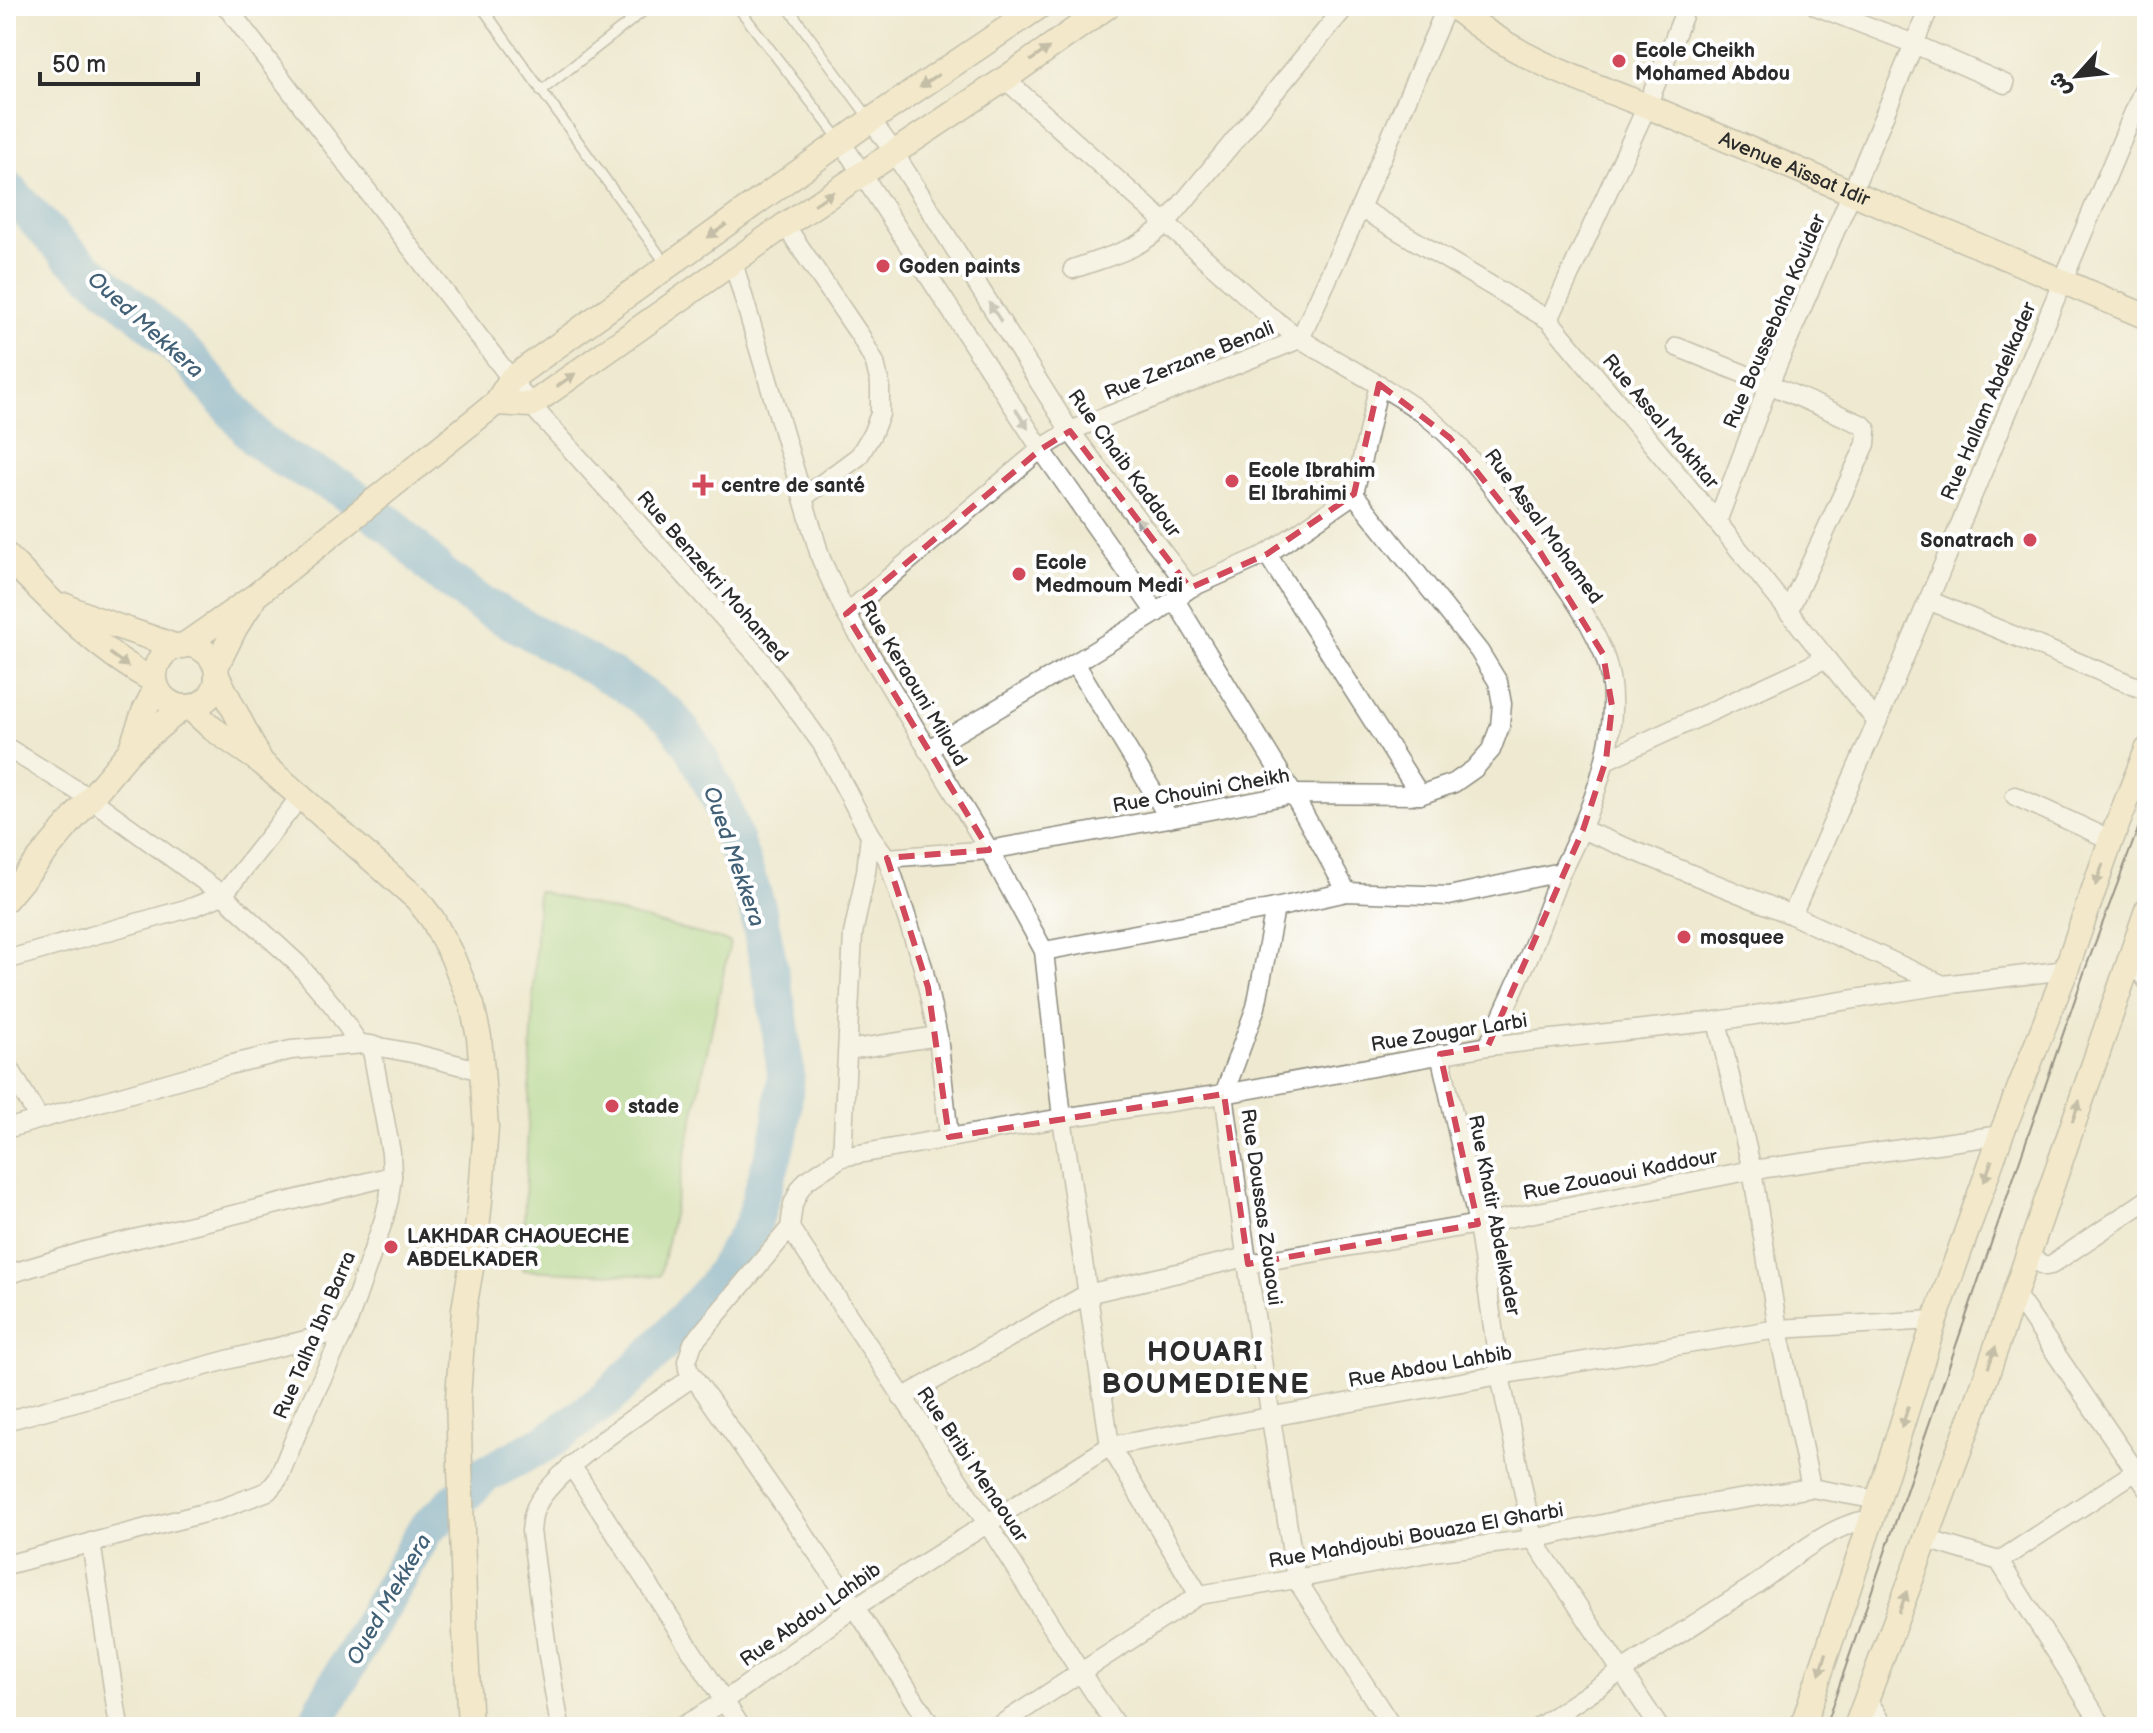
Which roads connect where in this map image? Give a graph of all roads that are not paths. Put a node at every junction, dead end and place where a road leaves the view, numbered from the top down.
1 (226, 6) edge
2 (481, 6) edge
3 (650, 6) edge
4 (737, 6) edge
5 (787, 6) edge
6 (1040, 6) edge
7 (1108, 6) edge
8 (1346, 6) edge
9 (1450, 6) edge
10 (1687, 6) edge
11 (1816, 6) edge
12 (1930, 6) edge
13 (1914, 44) junction
14 (1005, 79) junction
15 (2005, 84) dead end
16 (2146, 86) edge
17 (541, 91) junction
18 (1647, 106) junction
19 (871, 120) junction
20 (842, 143) junction
21 (893, 151) junction
22 (862, 172) junction
23 (1852, 192) junction
24 (1360, 208) junction
25 (1166, 223) junction
26 (785, 225) junction
27 (733, 262) junction
28 (668, 266) junction
29 (1073, 269) dead end
30 (2063, 281) junction
31 (2147, 317) edge
32 (1549, 320) junction
33 (1300, 339) junction
34 (1677, 347) dead end
35 (511, 379) junction
36 (1379, 384) junction
37 (1769, 384) junction
38 (496, 403) junction
39 (531, 405) junction
40 (1070, 431) junction
41 (1041, 449) junction
42 (1354, 494) junction
43 (804, 497) junction
44 (1717, 522) junction
45 (1267, 554) junction
46 (6, 555) edge
47 (1190, 588) junction
48 (260, 592) junction
49 (47, 597) junction
50 (1175, 600) junction
51 (1928, 600) junction
52 (1788, 612) junction
53 (1156, 613) junction
54 (846, 614) junction
55 (180, 646) junction
56 (1825, 659) junction
57 (1075, 663) junction
58 (216, 672) junction
59 (155, 684) junction
60 (2147, 691) edge
61 (186, 707) junction
62 (1877, 722) junction
63 (6, 747) edge
64 (927, 750) junction
65 (2147, 750) edge
66 (130, 751) junction
67 (1606, 760) junction
68 (261, 762) junction
69 (1293, 794) junction
70 (1420, 795) junction
71 (2015, 796) dead end
72 (300, 797) junction
73 (91, 799) junction
74 (1169, 818) junction
75 (1583, 830) junction
76 (870, 835) junction
77 (2111, 840) junction
78 (989, 850) junction
79 (887, 858) junction
80 (1561, 872) junction
81 (1347, 892) junction
82 (223, 895) junction
83 (6, 899) edge
84 (1275, 908) junction
85 (2147, 910) edge
86 (1792, 915) junction
87 (2138, 947) edge
88 (1044, 951) junction
89 (6, 960) edge
90 (2066, 970) junction
91 (2147, 981) edge
92 (1943, 985) junction
93 (1717, 1021) junction
94 (938, 1036) junction
95 (365, 1044) junction
96 (1488, 1046) junction
97 (848, 1050) junction
98 (1440, 1054) junction
99 (6, 1062) edge
100 (482, 1071) junction
101 (1224, 1094) junction
102 (1062, 1118) junction
103 (39, 1119) junction
104 (6, 1129) edge
105 (2001, 1135) junction
106 (949, 1137) junction
107 (842, 1157) junction
108 (1752, 1170) junction
109 (392, 1176) junction
110 (2147, 1200) edge
111 (1478, 1224) junction
112 (790, 1228) junction
113 (2027, 1257) junction
114 (1248, 1260) junction
115 (6, 1275) edge
116 (2014, 1292) junction
117 (1087, 1294) junction
118 (1935, 1320) junction
119 (1778, 1329) junction
120 (345, 1330) junction
121 (1500, 1375) junction
122 (693, 1377) junction
123 (902, 1398) junction
124 (1271, 1417) junction
125 (6, 1421) edge
126 (1110, 1446) junction
127 (571, 1465) junction
128 (2142, 1468) edge
129 (1811, 1488) junction
130 (2147, 1488) edge
131 (1875, 1510) junction
132 (987, 1523) junction
133 (1533, 1539) junction
134 (1926, 1539) junction
135 (91, 1542) junction
136 (1999, 1561) junction
137 (6, 1565) edge
138 (1296, 1579) junction
139 (1199, 1595) junction
140 (855, 1607) junction
141 (1621, 1670) junction
142 (1081, 1673) junction
143 (1867, 1699) junction
144 (723, 1702) junction
145 (119, 1727) edge
146 (470, 1727) edge
147 (560, 1727) edge
148 (681, 1727) edge
149 (741, 1727) edge
150 (932, 1727) edge
151 (997, 1727) edge
152 (1117, 1727) edge
153 (1392, 1727) edge
154 (1539, 1727) edge
155 (1659, 1727) edge
156 (1802, 1727) edge
157 (1856, 1727) edge
158 (1885, 1727) edge
159 (2103, 1727) edge

1 - 35 street, Rue Benzekri Mohamed
2 - 17 lane
3 - 17 lane
4 - 20 lane
5 - 19 lane
6 -> 19 street
14 -> 7 street
8 - 25 street
9 - 18 street, Avenue Aïssat Idir
9 - 24 street, Rue Zerzane Benali
10 - 18 street
11 - 13 street
12 - 13 street, Rue Boussebaha Kouider
13 - 15 street
13 - 23 street, Rue Boussebaha Kouider
14 - 21 street
14 - 25 street, Rue Assal Mohamed
16 - 30 street, Rue Hallam Abdelkader
17 - 28 lane
18 - 23 street, Avenue Aïssat Idir
18 - 32 street
19 - 20 street
19 - 21 street, Rue Chaib Kaddour
20 - 22 street
20 -> 28 street
21 - 22 street
40 -> 21 street, Rue Chaib Kaddour
26 -> 22 street
22 -> 41 street
23 - 30 street, Avenue Aïssat Idir
23 - 37 street, Rue Boussebaha Kouider
24 - 32 street, Rue Assal Mokhtar
24 - 33 street, Rue Zerzane Benali
25 - 29 street
25 - 33 street, Rue Assal Mohamed
26 - 27 street
26 - 43 street
39 -> 27 street
27 - 43 street, Rue Keraouni Miloud
28 - 35 street
30 - 31 street, Avenue Aïssat Idir
30 - 51 street, Rue Hallam Abdelkader
32 - 44 street, Rue Assal Mokhtar
33 - 36 street, Rue Assal Mohamed
33 - 40 street, Rue Zerzane Benali
34 - 37 street
35 - 38 street
35 - 39 street, Rue Benzekri Mohamed
36 - 42 street
36 - 67 street, Rue Assal Mohamed
37 - 44 street, Rue Boussebaha Kouider
37 - 52 street
38 - 39 street
38 - 48 street
39 - 76 street, Rue Benzekri Mohamed
40 - 41 street, Rue Zerzane Benali
47 -> 40 street, Rue Chaib Kaddour
41 - 53 street
41 - 54 street, Rue Zerzane Benali
42 - 45 street
42 - 70 street, Rue Chouini Cheikh
43 - 54 street, Rue Keraouni Miloud
44 - 52 street, Rue Assal Mokhtar
45 - 47 street
45 - 70 street
46 - 49 street
47 - 50 street
48 - 55 street
48 - 58 street
49 - 55 street
49 -> 59 street
50 - 53 street
50 - 69 street
51 - 60 street
51 - 62 street, Rue Hallam Abdelkader
52 - 56 street, Rue Assal Mokhtar
53 - 57 street
54 - 64 street, Rue Keraouni Miloud
55 - 58 street
55 - 59 street
56 - 62 street, Rue Assal Mokhtar
56 - 67 street
57 - 64 street
57 - 74 street
58 - 61 street
58 - 68 street
59 - 61 street
59 - 66 street
61 - 66 street
61 - 68 street
62 - 86 street, Rue Hallam Abdelkader
63 - 73 street
64 - 78 street, Rue Keraouni Miloud
65 - 77 street
66 - 73 street
67 - 75 street, Rue Assal Mohamed
68 - 72 street
69 - 70 street, Rue Chouini Cheikh
69 - 74 street, Rue Chouini Cheikh
69 - 81 street
71 - 77 street
72 - 82 street
72 - 100 street
73 - 82 street
73 - 83 street
74 - 78 street, Rue Chouini Cheikh
75 - 80 street, Rue Assal Mohamed
75 - 86 street
76 - 79 street, Rue Benzekri Mohamed
76 - 97 street
77 -> 90 street
78 - 79 street, Rue Chouini Cheikh
78 - 88 street, Rue Keraouni Miloud
79 - 94 street, Rue Benzekri Mohamed
80 - 81 street
80 - 96 street, Rue Assal Mohamed
81 - 84 street
82 - 89 street
82 - 95 street
84 - 88 street
84 - 101 street
85 - 87 street
86 - 92 street
87 - 91 street
113 -> 87 street
88 - 102 street, Rue Keraouni Miloud
90 - 92 street, Rue Zougar Larbi
90 - 105 street
92 - 93 street, Rue Zougar Larbi
93 - 96 street, Rue Zougar Larbi
93 - 108 street
94 - 97 street
94 - 106 street, Rue Benzekri Mohamed
95 - 100 street
95 - 103 street
95 - 109 street, Rue Talha Ibn Barra
96 - 98 street, Rue Zougar Larbi
97 - 107 street
98 - 101 street, Rue Zougar Larbi
98 - 111 street, Rue Khatir Abdelkader
99 - 103 street
100 - 146 street
101 - 102 street, Rue Zougar Larbi
101 - 114 street, Rue Doussas Zouaoui
102 - 106 street, Rue Zougar Larbi
102 - 117 street, Rue Keraouni Miloud
103 - 104 street
105 - 108 street, Rue Zouaoui Kaddour
105 -> 118 street
106 - 107 street, Rue Zougar Larbi
107 - 112 street
108 - 111 street, Rue Zouaoui Kaddour
108 - 119 street
109 - 115 street
109 - 120 street, Rue Talha Ibn Barra
110 - 113 street
111 - 114 street, Rue Zouaoui Kaddour
111 - 121 street, Rue Khatir Abdelkader
112 - 122 street
112 - 123 street, Rue Bribi Menaouar
113 - 116 street
114 - 117 street, Rue Zouaoui Kaddour
114 - 124 street, Rue Doussas Zouaoui
116 - 128 street
134 -> 116 street
117 - 123 street, Rue Zouaoui Kaddour
117 - 126 street, Rue Keraouni Miloud
118 - 119 street, Rue Abdou Lahbib
118 -> 131 street
119 - 121 street, Rue Abdou Lahbib
119 - 129 street
120 - 125 street
120 - 135 street, Rue Talha Ibn Barra
121 - 124 street, Rue Abdou Lahbib
121 - 133 street, Rue Khatir Abdelkader
122 - 127 street
122 - 140 street
123 - 132 street, Rue Bribi Menaouar
124 - 126 street, Rue Abdou Lahbib
124 - 138 street, Rue Doussas Zouaoui
126 - 132 street, Rue Abdou Lahbib
126 - 139 street
127 - 144 street
127 - 147 street
128 - 130 street
128 - 136 street
129 - 131 street, Rue Mahdjoubi Bouaza El Gharbi
129 - 133 street, Rue Mahdjoubi Bouaza El Gharbi
131 - 141 street
131 -> 156 street
132 - 140 street, Rue Abdou Lahbib
132 - 142 street, Rue Bribi Menaouar
133 - 138 street, Rue Mahdjoubi Bouaza El Gharbi
133 - 141 street, Rue Khatir Abdelkader
134 - 136 street
143 -> 134 street
135 - 137 street, Rue Talha Ibn Barra
135 - 145 street
136 - 159 street
138 - 139 street, Rue Mahdjoubi Bouaza El Gharbi
138 - 153 street, Rue Doussas Zouaoui
139 - 142 street, Rue Mahdjoubi Bouaza El Gharbi
140 - 144 street, Rue Abdou Lahbib
140 - 150 street
141 - 154 street
141 - 155 street, Rue Khatir Abdelkader
142 - 151 street, Rue Mahdjoubi Bouaza El Gharbi
142 - 152 street, Rue Bribi Menaouar
143 - 157 street
143 - 158 street
144 - 148 street, Rue Abdou Lahbib
144 - 149 street

